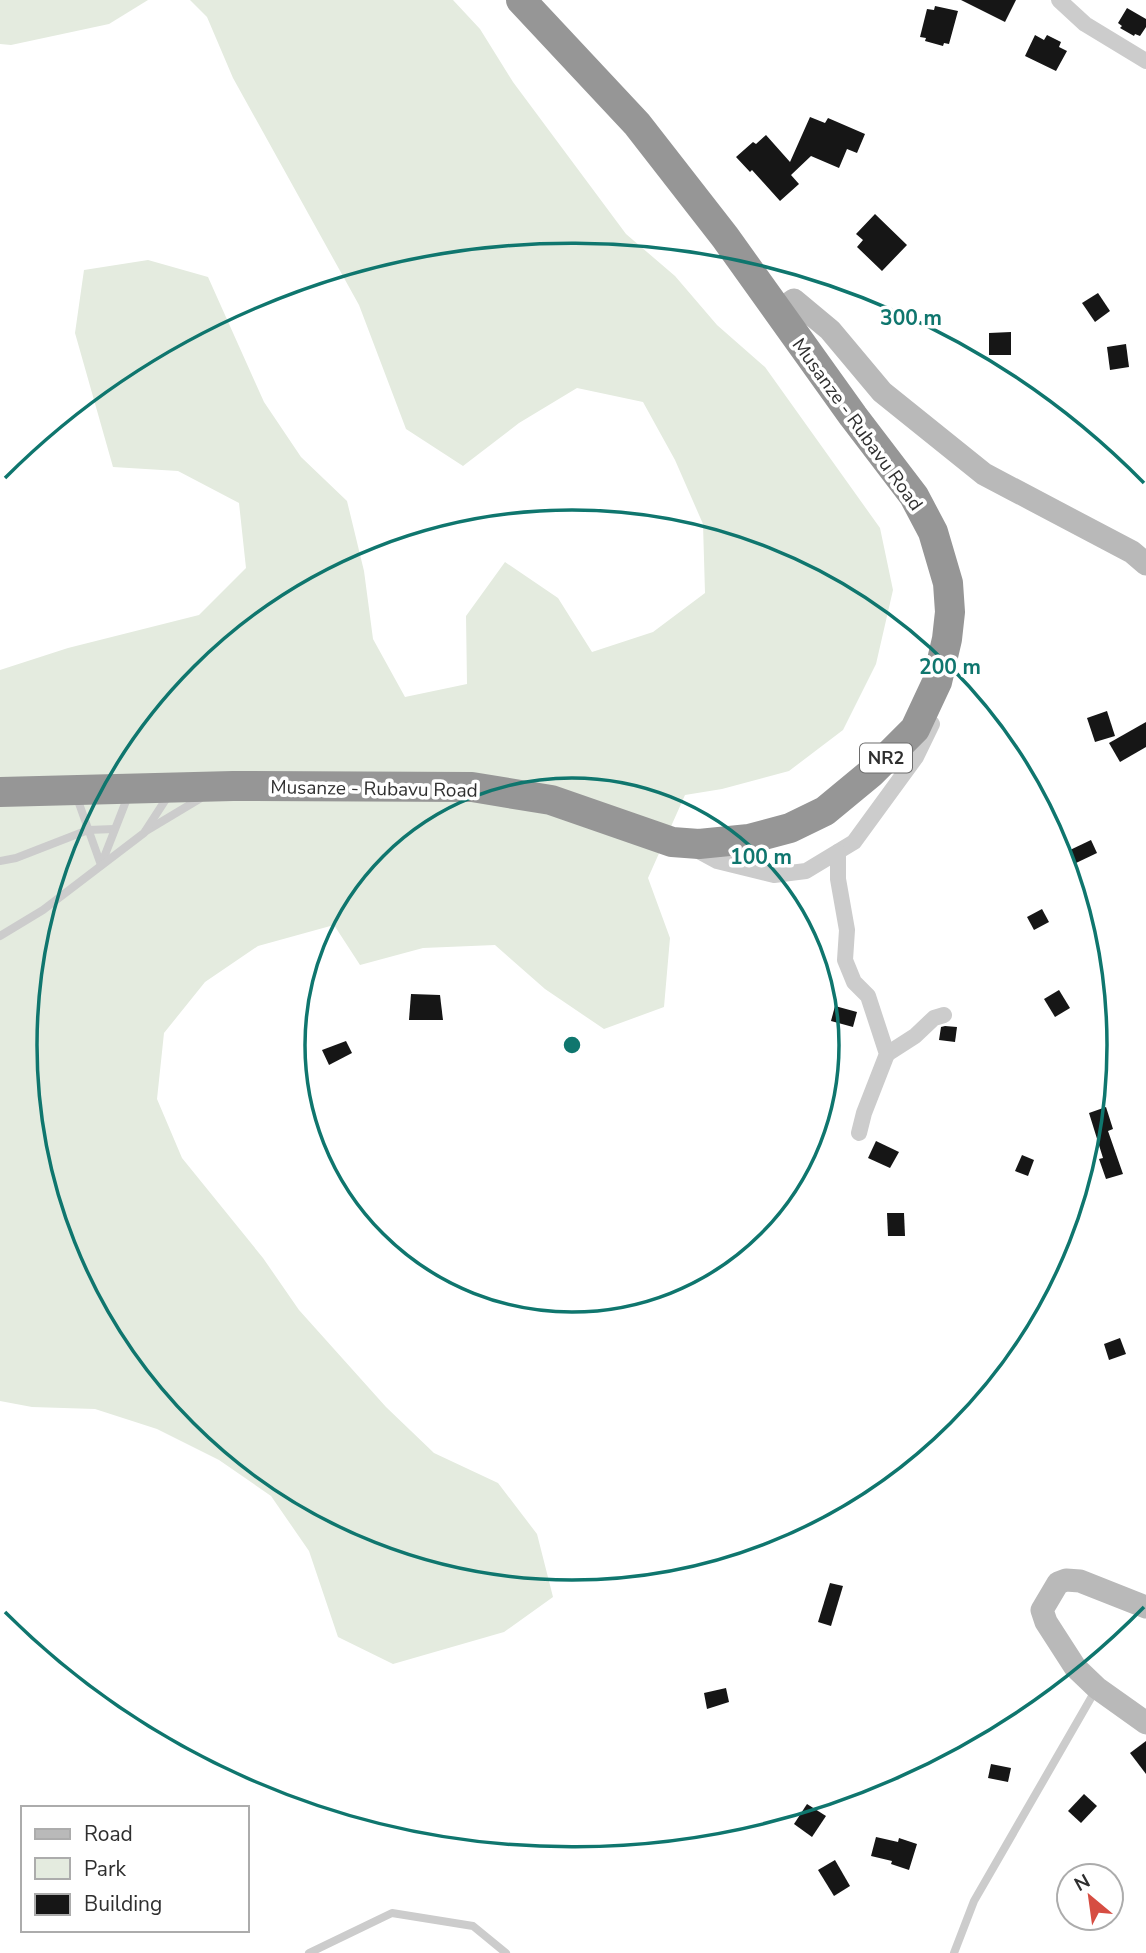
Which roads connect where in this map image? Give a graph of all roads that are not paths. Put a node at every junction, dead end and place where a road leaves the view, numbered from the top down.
1 (521, 0) edge
2 (1059, 0) edge
3 (1146, 61) edge
4 (777, 312) junction
5 (1146, 564) edge
6 (950, 612) junction
7 (233, 786) junction
8 (174, 787) junction
9 (131, 789) junction
10 (75, 790) junction
11 (0, 792) edge
12 (114, 829) junction
13 (88, 830) junction
14 (144, 833) junction
15 (684, 843) junction
16 (838, 852) junction
17 (0, 861) edge
18 (101, 865) junction
19 (0, 936) edge
20 (944, 1015) dead end
21 (887, 1054) junction
22 (859, 1133) dead end
23 (1146, 1607) edge
24 (1097, 1688) junction
25 (1146, 1723) edge
26 (309, 1953) edge
27 (506, 1953) edge
28 (954, 1953) edge

1 - 4 highway, Musanze - Rubavu Road / NR2
2 - 3 street
4 - 5 main road
4 - 6 highway, Musanze - Rubavu Road / NR2
6 - 15 highway, Musanze - Rubavu Road / NR2
6 - 16 street
7 - 8 highway, Musanze - Rubavu Road / NR2
7 - 14 lane
7 - 15 highway, Musanze - Rubavu Road / NR2
8 - 9 highway, Musanze - Rubavu Road / NR2
8 - 14 lane
9 - 10 highway, Musanze - Rubavu Road / NR2
9 - 12 lane
10 - 11 highway, Musanze - Rubavu Road / NR2
10 - 13 lane
12 - 13 lane
12 - 18 lane
13 - 17 lane
13 - 18 lane
14 - 18 lane
15 - 16 street
16 - 21 street
18 - 19 lane
20 - 21 street
21 - 22 street
23 - 24 main road
24 - 25 main road
24 - 28 lane
26 - 27 lane

